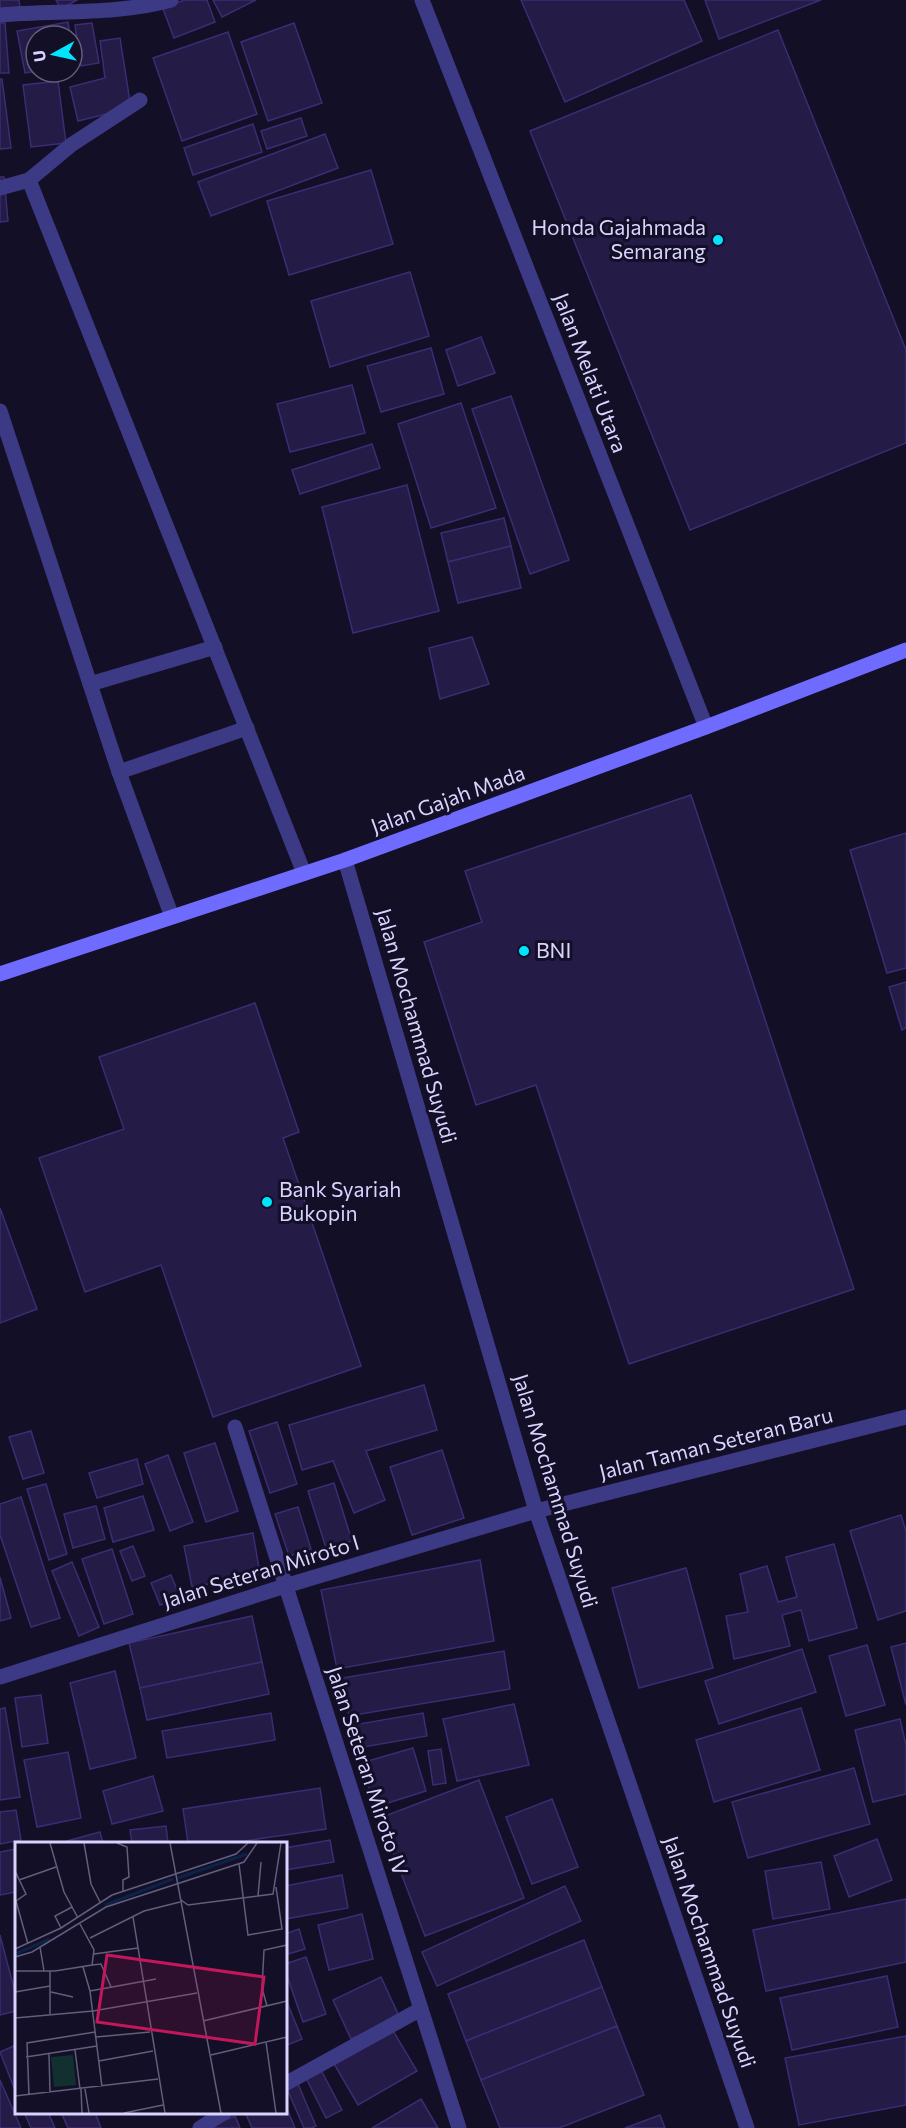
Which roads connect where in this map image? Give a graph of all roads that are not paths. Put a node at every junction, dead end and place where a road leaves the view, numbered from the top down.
1 (171, 0) edge
2 (422, 0) edge
3 (0, 15) edge
4 (140, 100) dead end
5 (29, 180) junction
6 (0, 188) edge
7 (0, 411) edge
8 (215, 647) junction
9 (906, 650) edge
10 (90, 684) junction
11 (706, 727) junction
12 (248, 728) junction
13 (119, 772) junction
14 (345, 860) junction
15 (304, 873) junction
16 (172, 918) junction
17 (0, 974) edge
18 (906, 1417) edge
19 (235, 1427) dead end
20 (536, 1511) junction
21 (285, 1586) junction
22 (0, 1677) edge
23 (421, 2010) junction
24 (286, 2083) edge
25 (223, 2113) edge
26 (200, 2128) edge
27 (459, 2128) edge
28 (747, 2128) edge

1 - 3 street
2 - 11 street, Jalan Melati Utara
4 - 5 street
5 - 6 street
5 - 8 street
7 - 10 street
8 - 10 street
8 - 12 street
9 - 11 main road, Jalan Gajah Mada
10 - 13 street
11 - 14 main road, Jalan Gajah Mada
12 - 13 street
12 - 15 street
13 - 16 street
14 - 15 main road, Jalan Gajah Mada
14 - 20 street, Jalan Mochammad Suyudi
15 - 16 main road, Jalan Gajah Mada
16 - 17 main road, Jalan Gajah Mada
18 - 20 street, Jalan Taman Seteran Baru
19 - 21 street, Jalan Seteran Miroto IV
20 - 21 street, Jalan Seteran Miroto I
20 - 28 street, Jalan Mochammad Suyudi
21 - 22 street, Jalan Seteran Miroto I
21 - 23 street, Jalan Seteran Miroto IV
23 - 24 street
23 - 27 street, Jalan Seteran Miroto IV
25 - 26 street

